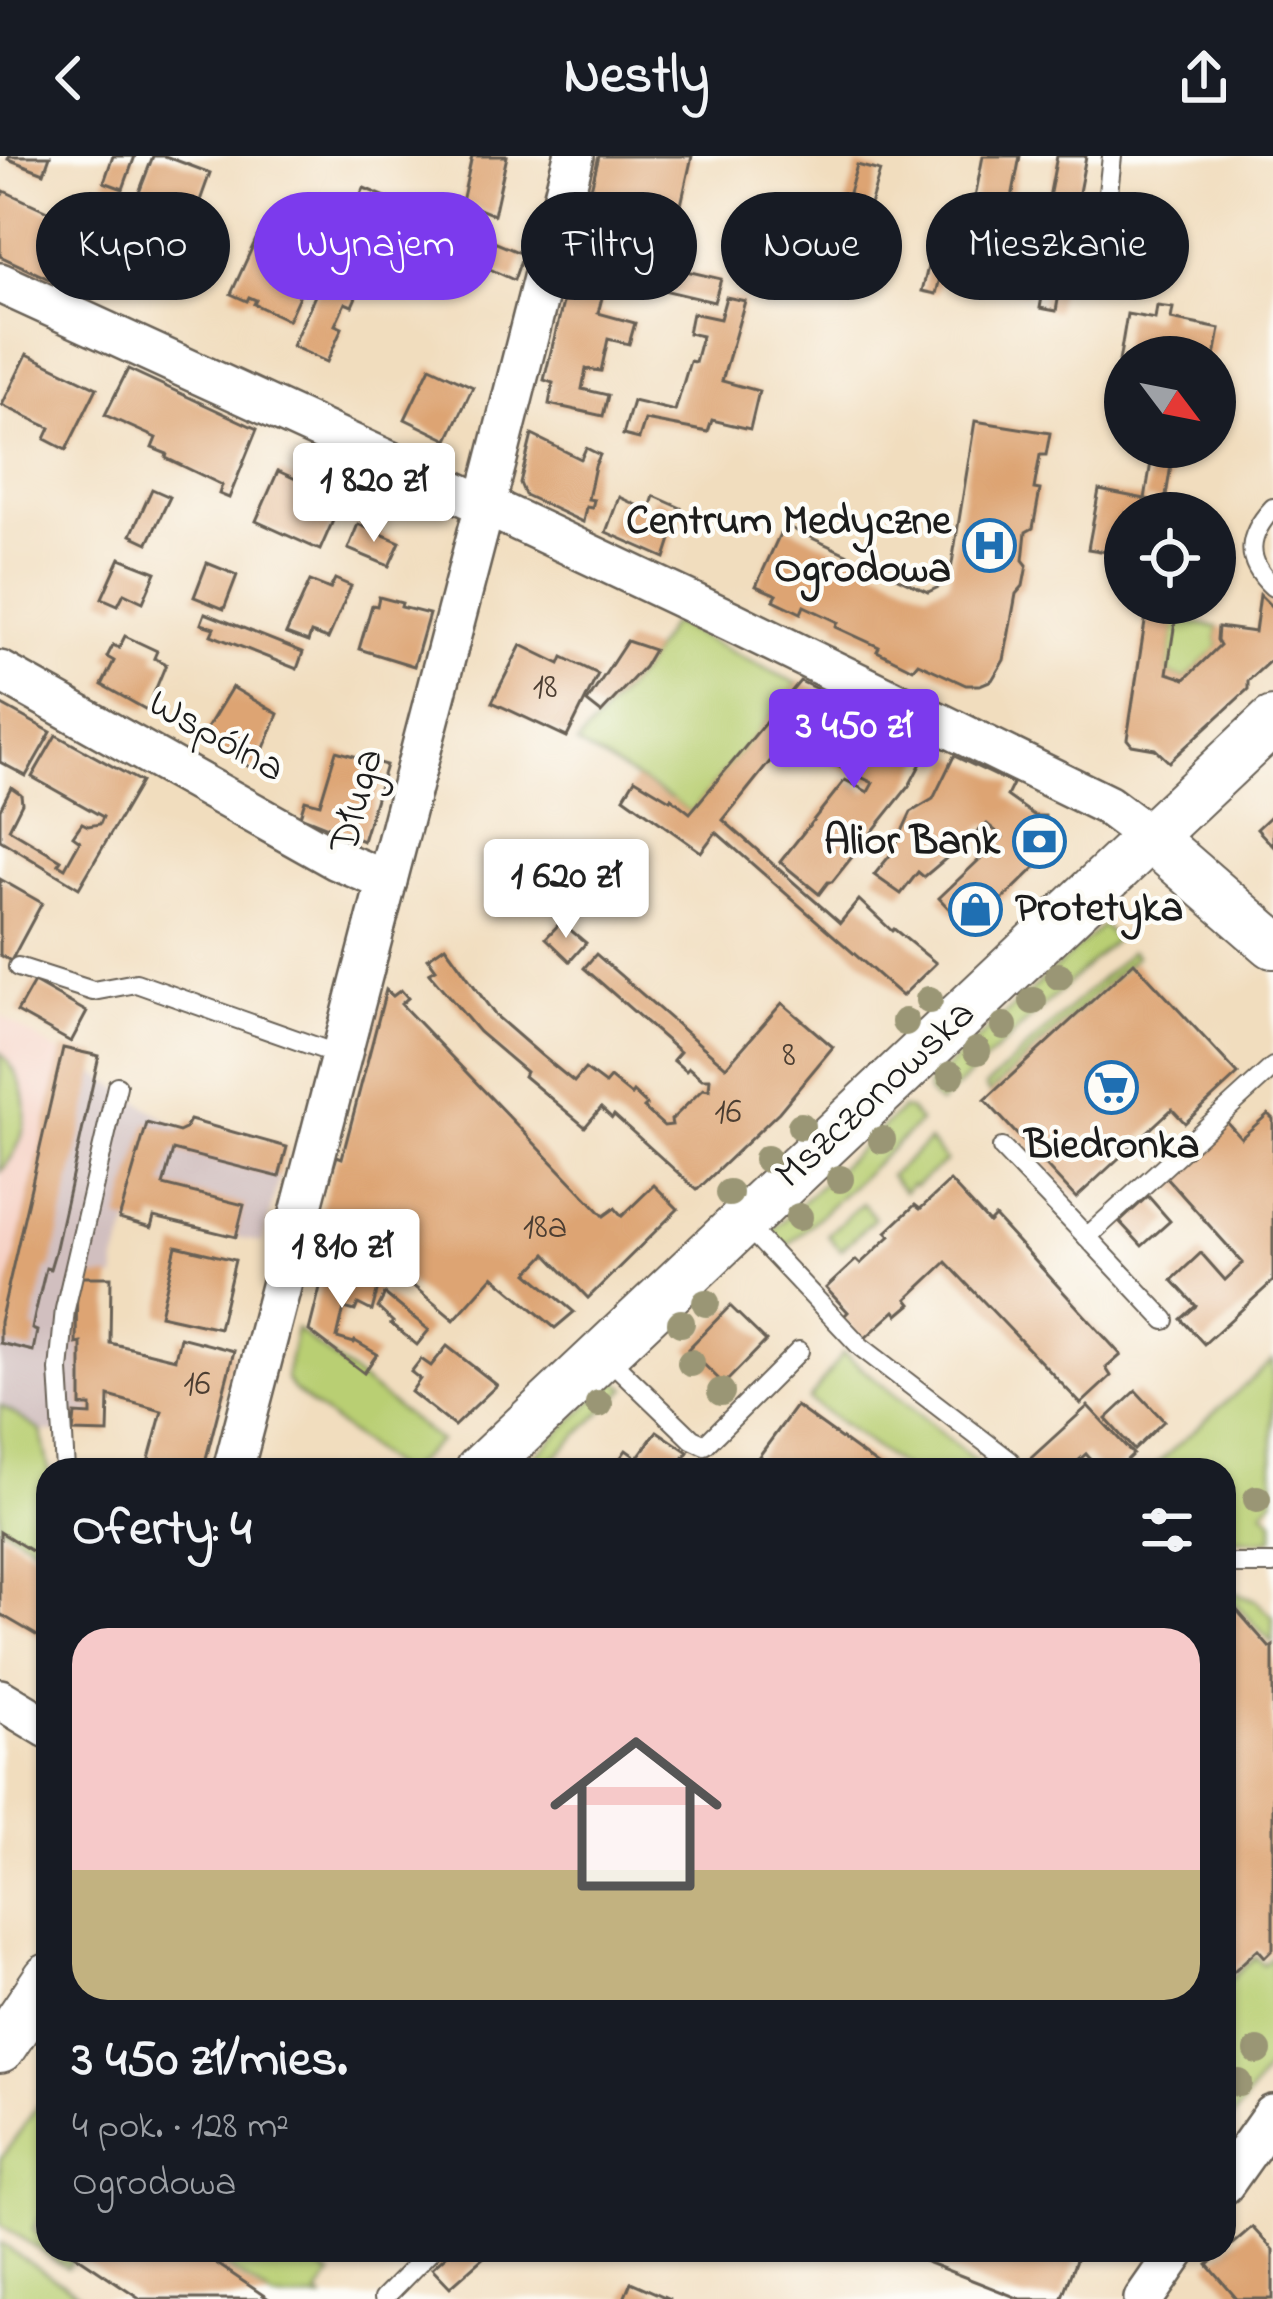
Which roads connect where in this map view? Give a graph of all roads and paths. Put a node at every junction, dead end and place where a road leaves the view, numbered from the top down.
1 (574, 156) edge
2 (1112, 156) edge
3 (1108, 192) edge
4 (0, 283) edge
5 (485, 505) junction
6 (1273, 508) edge
7 (1273, 587) edge
8 (0, 671) edge
9 (1273, 721) edge
10 (1150, 837) junction
11 (387, 881) junction
12 (1273, 944) edge
13 (18, 967) dead end
14 (340, 1052) junction
15 (1273, 1067) edge
16 (117, 1086) dead end
17 (1002, 1148) dead end
18 (743, 1222) junction
19 (1087, 1237) junction
20 (1165, 1320) dead end
21 (603, 1352) junction
22 (799, 1352) dead end
23 (64, 1458) edge
24 (236, 1458) edge
25 (492, 1458) edge
26 (1006, 1458) edge
27 (1236, 1564) edge
28 (1273, 1564) edge
29 (0, 1699) edge
30 (36, 1721) edge
31 (36, 1996) edge
32 (0, 2049) edge
33 (1273, 2115) edge
34 (1236, 2167) edge
35 (419, 2262) edge
36 (1170, 2262) edge
37 (382, 2299) edge
38 (1144, 2299) edge

1 - 5 street, Długa
2 - 3 lane
4 - 5 street
5 - 10 street
5 - 11 street, Długa
6 - 7 lane
8 - 11 street, Wspólna
9 - 10 street, Mszczonowska
10 - 12 street
10 - 18 street, Mszczonowska
11 - 14 street, Długa
13 - 14 lane
14 - 24 street, Długa
15 - 19 lane
16 - 23 lane
17 - 19 lane
18 - 21 street, Mszczonowska
18 - 26 lane
19 - 20 lane
21 - 22 lane
21 - 25 street, Mszczonowska
27 - 28 lane
29 - 30 street
31 - 32 street
33 - 34 street
35 - 37 lane
36 - 38 street

